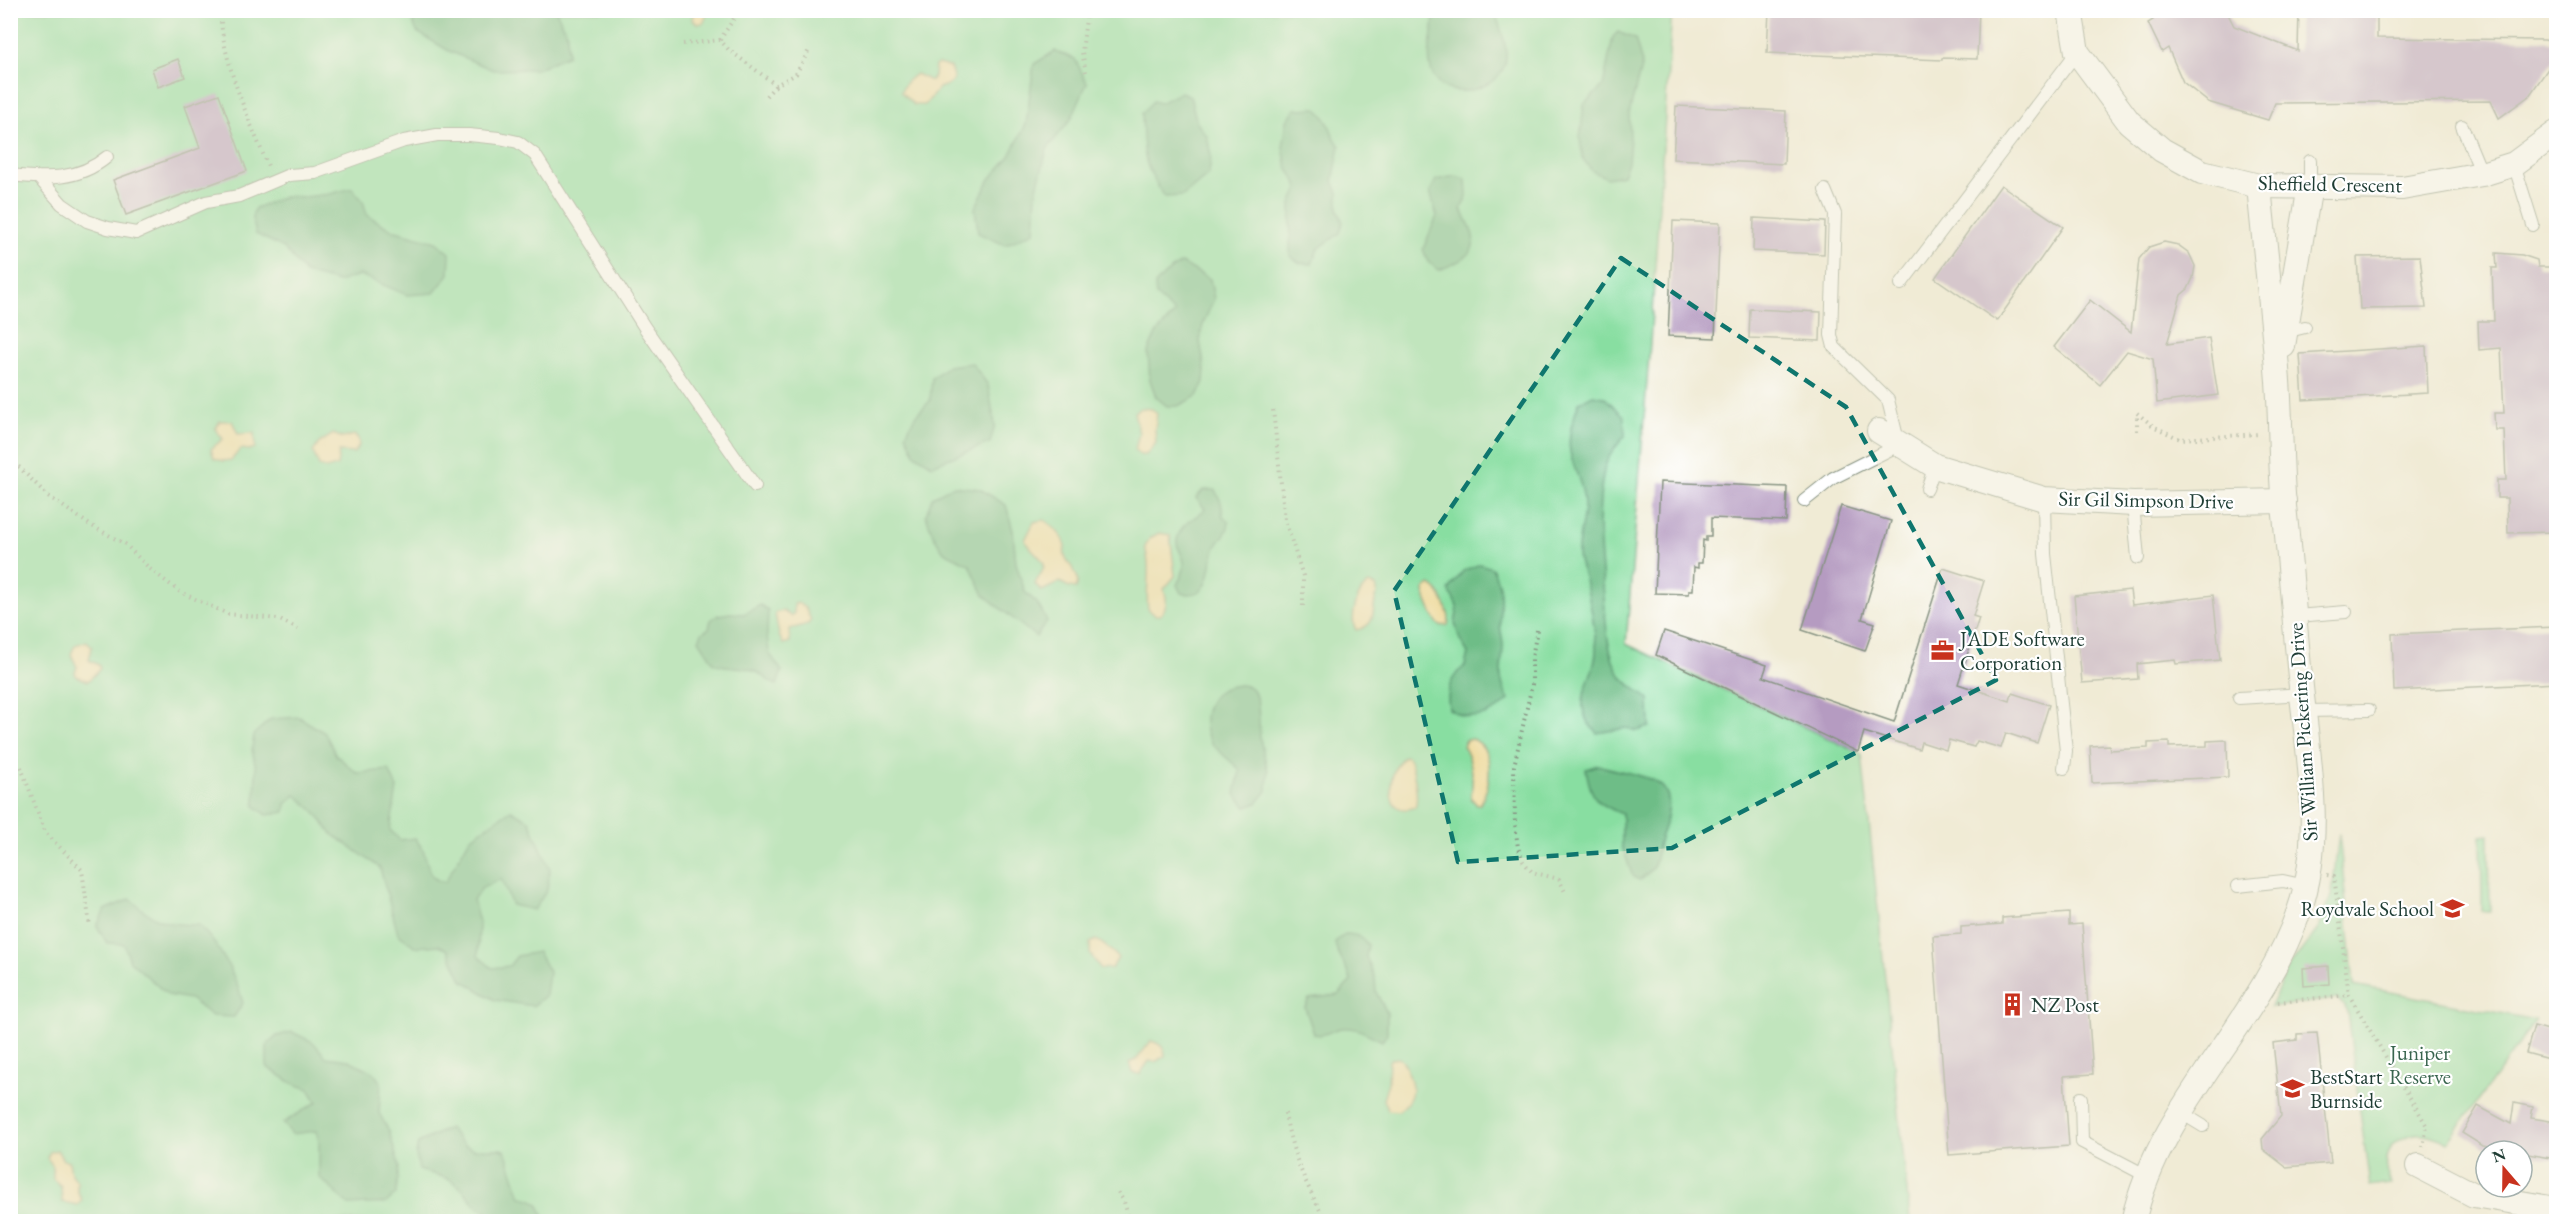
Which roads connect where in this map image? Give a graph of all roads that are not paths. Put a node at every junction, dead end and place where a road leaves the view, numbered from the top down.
1 (2070, 10) edge
2 (2077, 52) junction
3 (2462, 126) dead end
4 (2556, 133) edge
5 (107, 157) dead end
6 (2310, 161) dead end
7 (2514, 164) junction
8 (2482, 174) junction
9 (10, 175) edge
10 (39, 178) junction
11 (2259, 186) junction
12 (2310, 186) junction
13 (1825, 190) dead end
14 (2533, 225) dead end
15 (1901, 284) dead end
16 (2278, 379) junction
17 (1879, 431) dead end
18 (1899, 445) junction
19 (755, 486) dead end
20 (2044, 499) junction
21 (1804, 501) dead end
22 (2284, 501) junction
23 (2133, 504) junction
24 (2138, 558) dead end
25 (2346, 612) dead end
26 (2296, 616) junction
27 (2239, 698) dead end
28 (2303, 702) junction
29 (2369, 710) dead end
30 (2064, 768) dead end
31 (2307, 879) junction
32 (2238, 886) dead end
33 (2080, 1098) dead end
34 (2180, 1112) junction
35 (2203, 1126) dead end
36 (2418, 1166) road end
37 (2147, 1176) junction
38 (2556, 1209) edge
39 (2133, 1221) edge

1 - 2 street, Sheffield Crescent
2 - 11 street, Sheffield Crescent
2 - 15 lane
3 - 8 lane
4 - 7 street, Sheffield Crescent
5 - 10 lane
6 - 12 lane
7 - 8 street, Sheffield Crescent
7 - 14 lane
8 - 12 street, Sheffield Crescent
9 - 10 lane
10 - 19 lane
11 - 12 street, Sheffield Crescent
11 - 16 street, Sir William Pickering Drive
12 - 16 street, Sir William Pickering Drive
13 - 18 lane
16 - 22 street, Sir William Pickering Drive
17 - 18 street, Sir Gil Simpson Drive
18 - 20 street, Sir Gil Simpson Drive
18 - 21 lane
20 - 23 street, Sir Gil Simpson Drive
20 - 30 lane
22 - 23 street, Sir Gil Simpson Drive
22 - 26 street, Sir William Pickering Drive
23 - 24 lane
25 - 26 lane
26 - 28 street, Sir William Pickering Drive
27 - 28 lane
28 - 29 lane
28 - 31 street, Sir William Pickering Drive
31 - 32 lane
31 - 34 street, Sir William Pickering Drive
33 - 37 lane
34 - 35 lane
34 - 37 street, Sir William Pickering Drive
36 - 38 street
37 - 39 street, Sir William Pickering Drive

